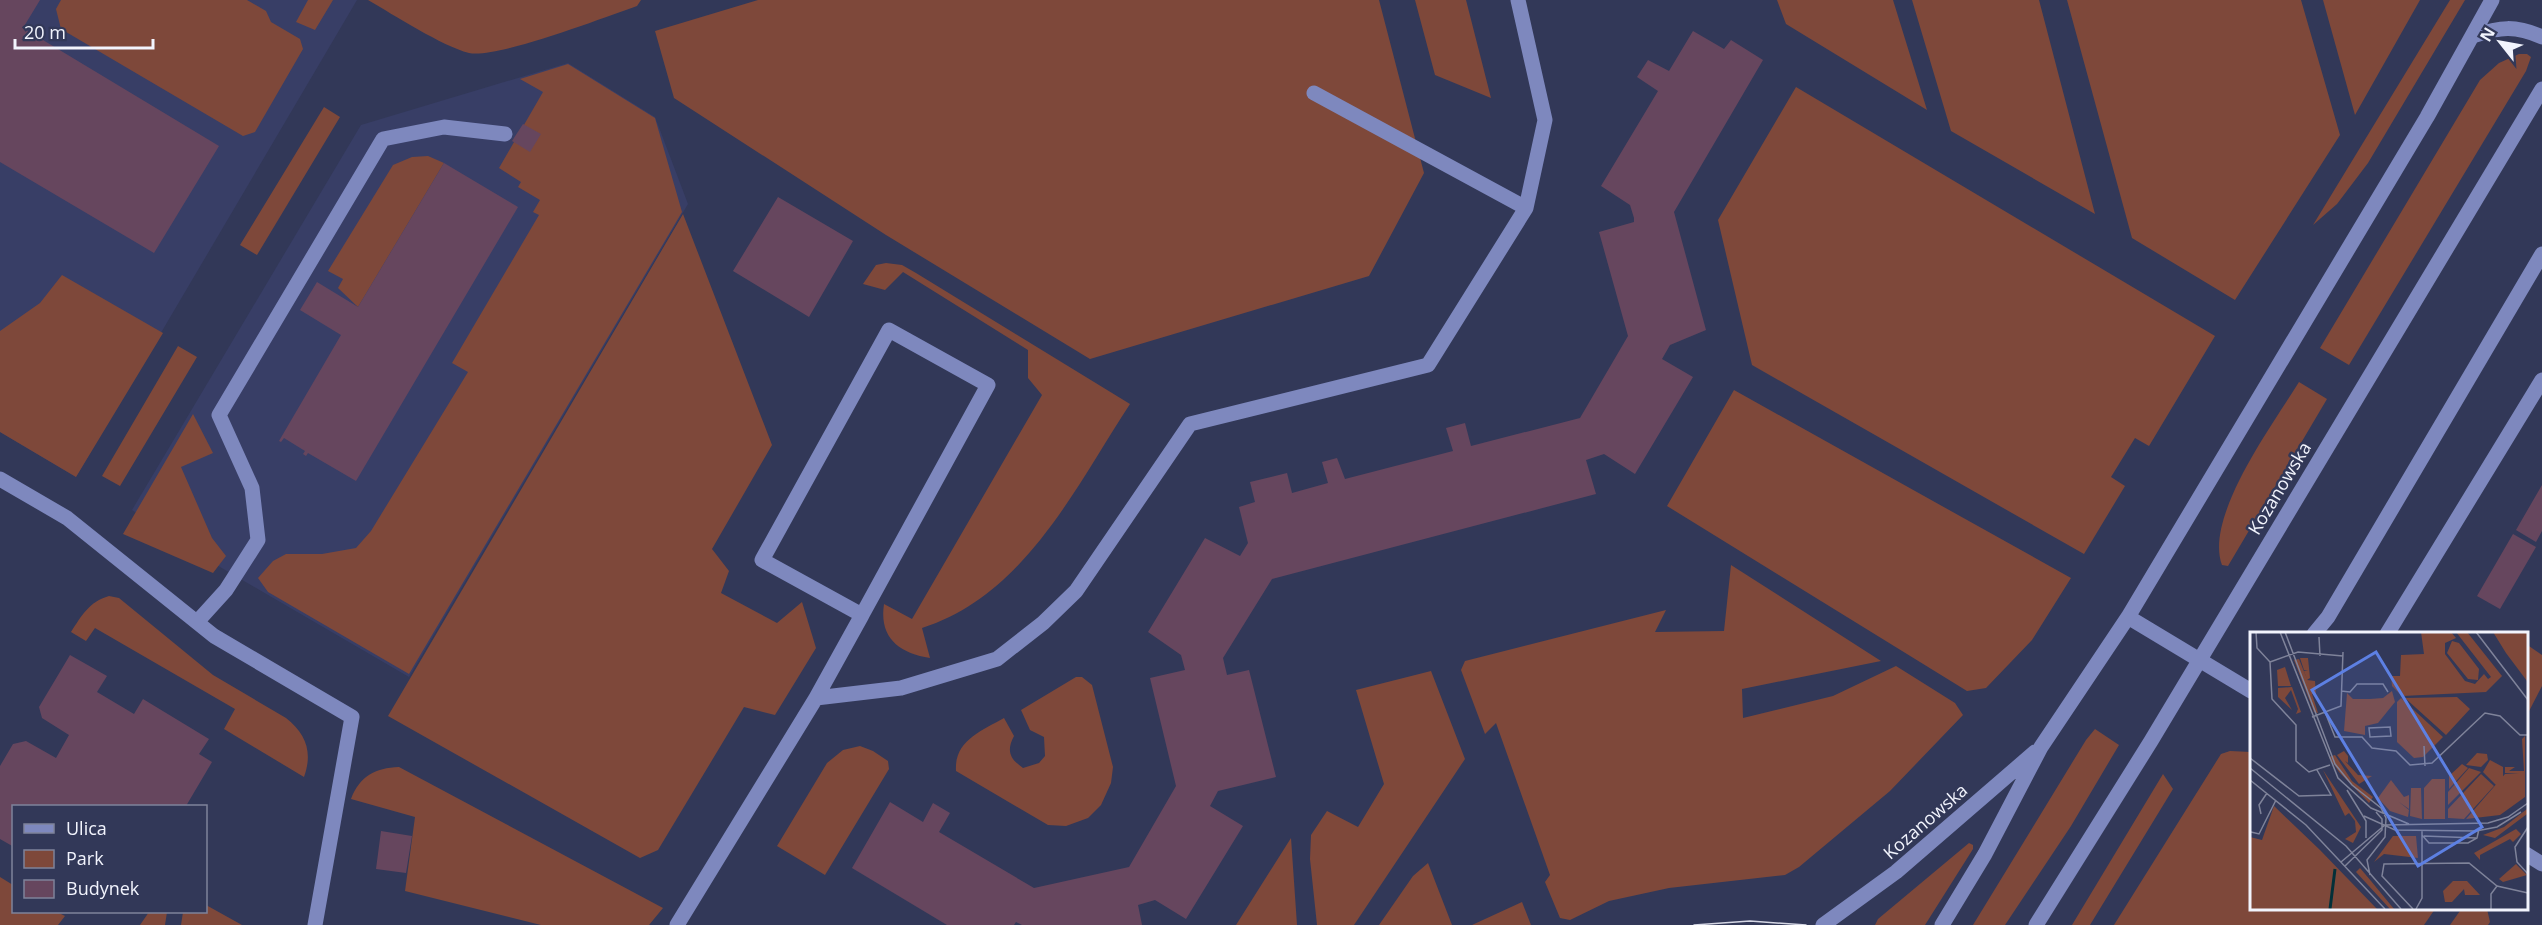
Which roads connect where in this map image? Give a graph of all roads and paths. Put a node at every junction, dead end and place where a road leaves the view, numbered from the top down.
1 (1518, 0) edge
2 (2492, 0) edge
3 (2473, 36) junction
4 (2542, 37) edge
5 (2542, 89) edge
6 (1314, 93) dead end
7 (505, 134) dead end
8 (1526, 208) junction
9 (2542, 254) edge
10 (2542, 380) edge
11 (0, 479) edge
12 (862, 615) junction
13 (2128, 617) junction
14 (197, 622) junction
15 (2315, 632) edge
16 (2387, 632) edge
17 (2199, 660) junction
18 (2249, 686) edge
19 (816, 698) junction
20 (2041, 747) junction
21 (2527, 855) edge
22 (2542, 864) edge
23 (1827, 923) edge
24 (315, 925) edge
25 (677, 925) edge
26 (1942, 925) edge
27 (2038, 925) edge

1 - 8 street
2 - 3 street, Kozanowska
3 - 4 street
3 - 13 street, Kozanowska
5 - 17 street, Kozanowska
6 - 8 street
7 - 14 street
8 - 19 street
9 - 15 street
10 - 16 street
11 - 14 street
12 - 12 street
12 - 19 street
13 - 17 street
13 - 20 street, Kozanowska
14 - 24 street
17 - 18 street
17 - 27 street, Kozanowska
19 - 25 street
20 - 23 street, Kozanowska
20 - 26 street, Kozanowska
21 - 22 street

